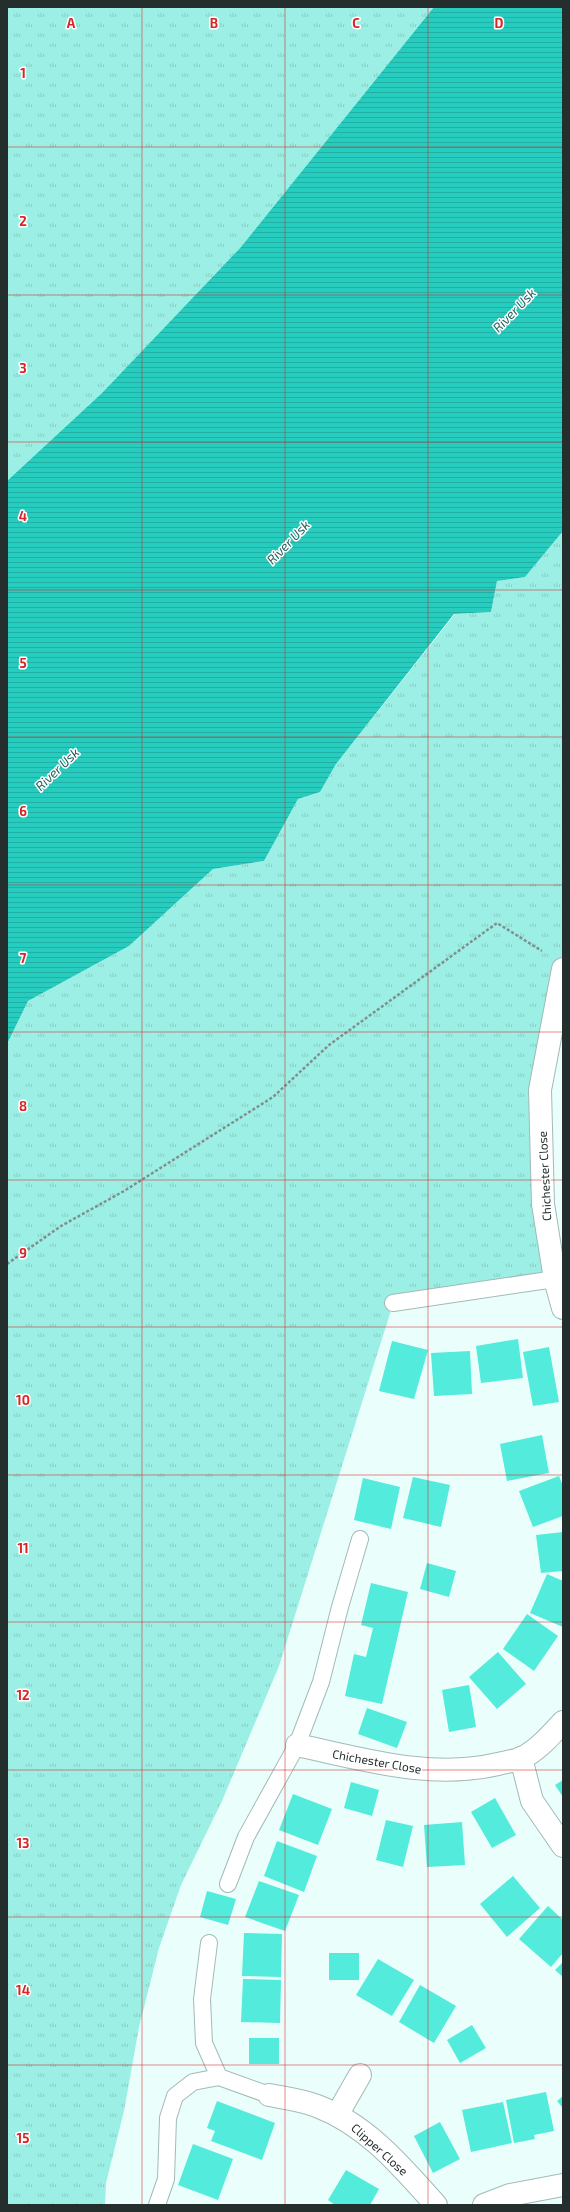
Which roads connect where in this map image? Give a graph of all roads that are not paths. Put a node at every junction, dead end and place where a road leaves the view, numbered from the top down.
1 (563, 968) edge
2 (555, 1279) junction
3 (394, 1303) dead end
4 (563, 1308) edge
5 (360, 1538) dead end
6 (563, 1722) edge
7 (296, 1745) junction
8 (521, 1758) junction
9 (563, 1846) edge
10 (228, 1884) dead end
11 (208, 1943) dead end
12 (360, 2075) dead end
13 (219, 2077) junction
14 (269, 2095) joint
15 (337, 2115) junction
16 (563, 2185) edge
17 (157, 2205) edge
18 (436, 2205) edge
19 (484, 2205) edge

1 - 2 street, Chichester Close
2 - 3 lane
2 - 4 street, Chichester Close
5 - 7 lane
6 - 8 street, Chichester Close
7 - 8 street, Chichester Close
7 - 10 lane
8 - 9 street
11 - 13 lane
12 - 15 street
13 - 14 lane
13 - 17 lane
14 - 15 street, Clipper Close
15 - 18 street, Clipper Close
16 - 19 street

